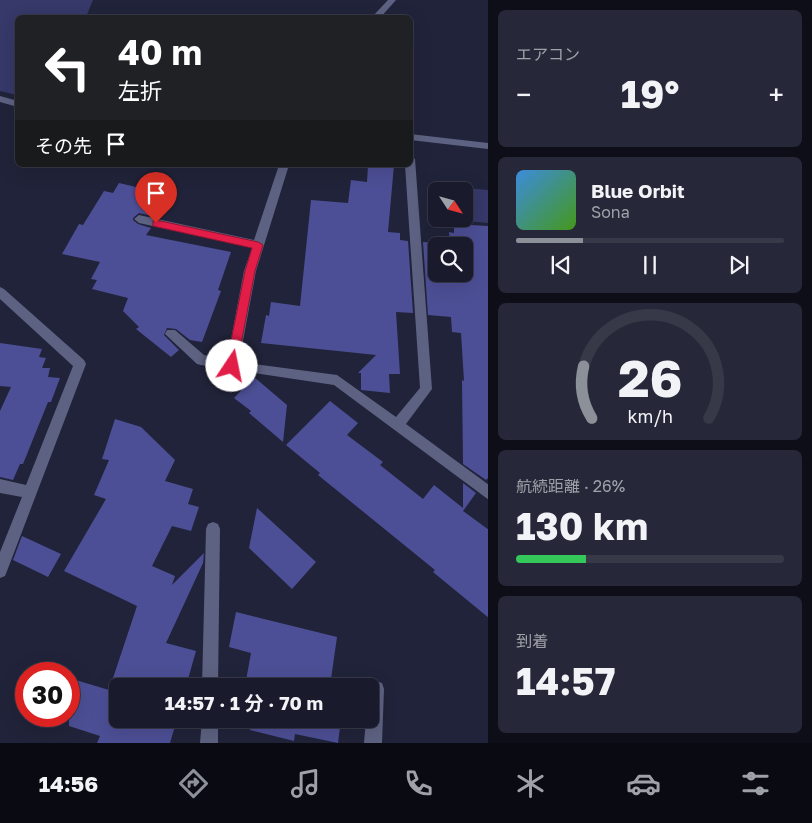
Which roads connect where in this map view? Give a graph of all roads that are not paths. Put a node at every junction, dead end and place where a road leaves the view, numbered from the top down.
1 (392, 0) edge
2 (378, 15) edge
3 (0, 99) edge
4 (15, 103) edge
5 (413, 136) edge
6 (488, 146) edge
7 (283, 167) edge
8 (411, 167) edge
9 (139, 219) dead end
10 (258, 245) junction
11 (0, 292) edge
12 (171, 334) dead end
13 (232, 366) junction
14 (398, 425) junction
15 (0, 486) edge
16 (30, 492) junction
17 (488, 494) edge
18 (214, 529) dead end
19 (0, 571) edge
20 (210, 678) edge
21 (210, 728) edge
22 (375, 728) edge
23 (209, 743) edge
24 (374, 743) edge

1 - 2 street
3 - 4 street
5 - 6 street
7 - 10 street
8 - 14 street
9 - 10 street
10 - 13 street
11 - 16 street
12 - 13 street
13 - 14 street
14 - 17 street
15 - 16 street
16 - 19 street
18 - 20 street
21 - 23 street
22 - 24 street

